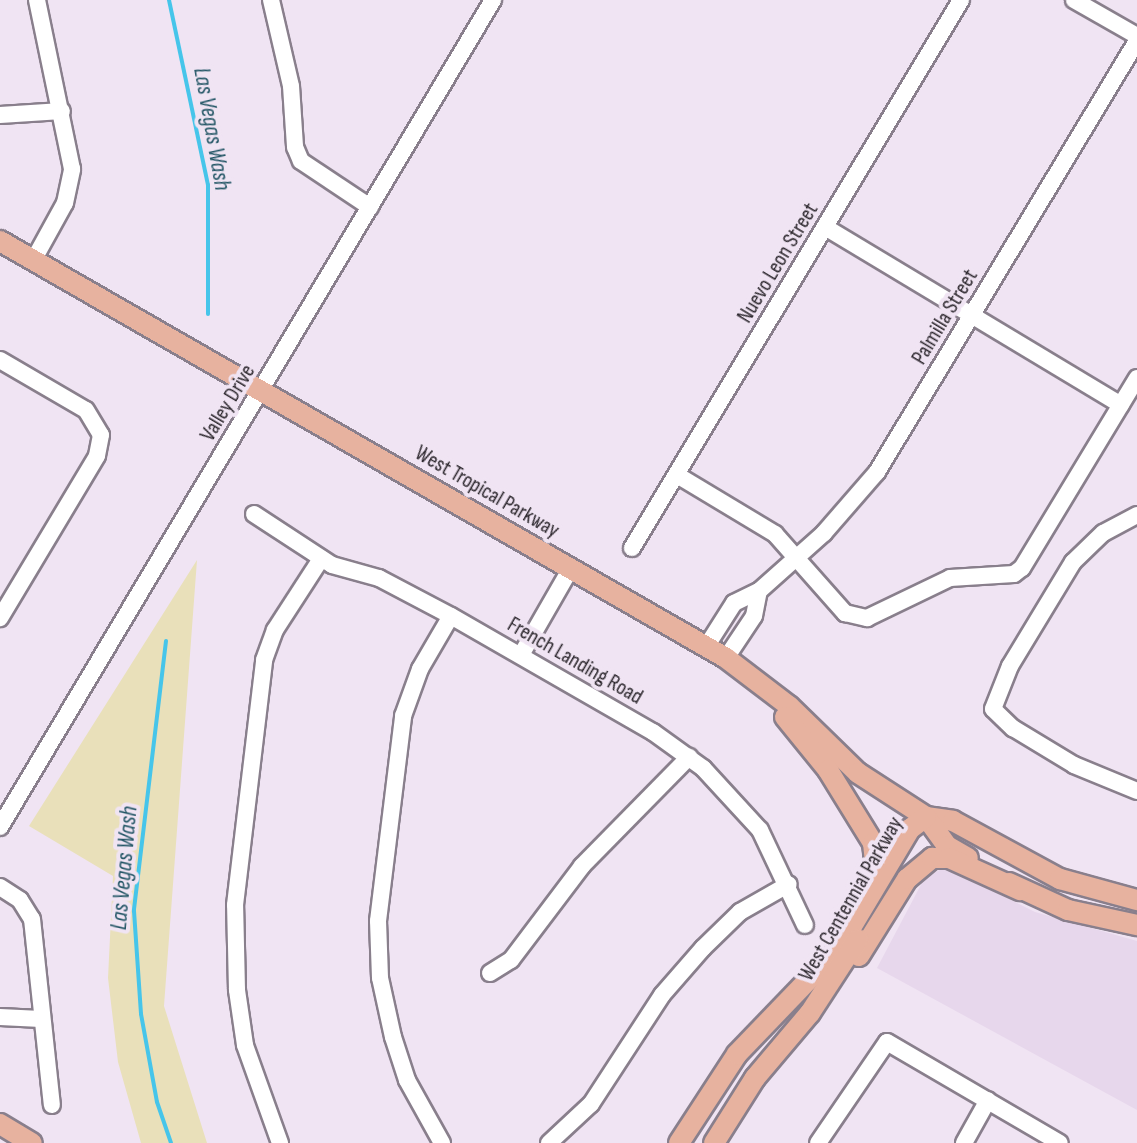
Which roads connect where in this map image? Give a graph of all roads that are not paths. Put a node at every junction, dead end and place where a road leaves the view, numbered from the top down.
1 (37, 0) edge
2 (271, 0) edge
3 (493, 0) edge
4 (961, 0) edge
5 (1074, 0) edge
6 (1137, 38) edge
7 (62, 111) junction
8 (0, 115) edge
9 (370, 207) junction
10 (825, 227) junction
11 (0, 241) edge
12 (33, 261) junction
13 (972, 315) junction
14 (0, 360) edge
15 (1137, 378) edge
16 (260, 391) junction
17 (1121, 405) junction
18 (677, 475) junction
19 (254, 514) dead end
20 (1137, 515) edge
21 (632, 548) dead end
22 (795, 556) junction
23 (321, 559) junction
24 (571, 568) junction
25 (759, 591) junction
26 (730, 610) junction
27 (451, 616) junction
28 (0, 618) edge
29 (749, 623) junction
30 (706, 647) junction
31 (521, 655) junction
32 (726, 658) junction
33 (750, 674) junction
34 (689, 757) junction
35 (1137, 791) edge
36 (926, 817) junction
37 (0, 827) edge
38 (789, 884) junction
39 (876, 886) junction
40 (0, 887) edge
41 (1020, 890) junction
42 (1137, 900) edge
43 (805, 925) dead end
44 (1137, 925) edge
45 (490, 973) dead end
46 (810, 1013) junction
47 (0, 1017) edge
48 (41, 1019) junction
49 (988, 1100) junction
50 (52, 1105) dead end
51 (0, 1124) edge
52 (682, 1139) edge
53 (32, 1143) edge
54 (280, 1143) edge
55 (442, 1143) edge
56 (549, 1143) edge
57 (711, 1143) edge
58 (818, 1143) edge
59 (964, 1143) edge
60 (1060, 1143) edge

1 - 7 street
2 - 9 street
3 - 9 street, Valley Drive
4 - 10 street, Nuevo Leon Street
5 - 6 street
6 - 13 street, Palmilla Street
7 - 8 street
7 - 12 street
9 - 16 street, Valley Drive
10 - 13 street
10 - 18 street, Nuevo Leon Street
11 - 12 main road, West Tropical Parkway
12 - 16 main road, West Tropical Parkway
13 - 17 street
13 - 22 street, Palmilla Street
14 - 28 street
15 - 17 street
16 - 24 main road, West Tropical Parkway
16 - 37 street, Valley Drive
17 - 22 street
18 - 21 street, Nuevo Leon Street
18 - 22 street
19 - 23 street, French Landing Road
20 - 35 street
22 - 25 street, Palmilla Street
23 - 27 street, French Landing Road
23 - 54 street
24 - 30 main road, West Tropical Parkway
24 - 31 street
25 - 26 street, Palmilla Street
25 - 29 street, Palmilla Street
26 - 29 street
26 - 30 street, Palmilla Street
27 - 31 street, French Landing Road
27 - 55 street
29 - 32 street, Palmilla Street
30 - 32 main road, West Tropical Parkway
31 - 34 street, French Landing Road
32 - 33 main road, West Tropical Parkway
33 - 36 main road, West Tropical Parkway
33 - 39 main road
34 - 38 street, French Landing Road
34 - 45 street
36 - 39 main road, West Centennial Parkway
36 - 41 main road, West Tropical Parkway
36 - 42 main road, West Tropical Parkway
36 - 46 main road, West Centennial Parkway
38 - 43 street, French Landing Road
38 - 56 street
39 - 52 main road, West Centennial Parkway
40 - 48 street
41 - 44 main road, West Tropical Parkway
41 - 46 main road
46 - 57 main road, West Centennial Parkway
47 - 48 street
48 - 50 street
49 - 58 street
49 - 59 street
49 - 60 street
51 - 53 main road
52 - 57 street

